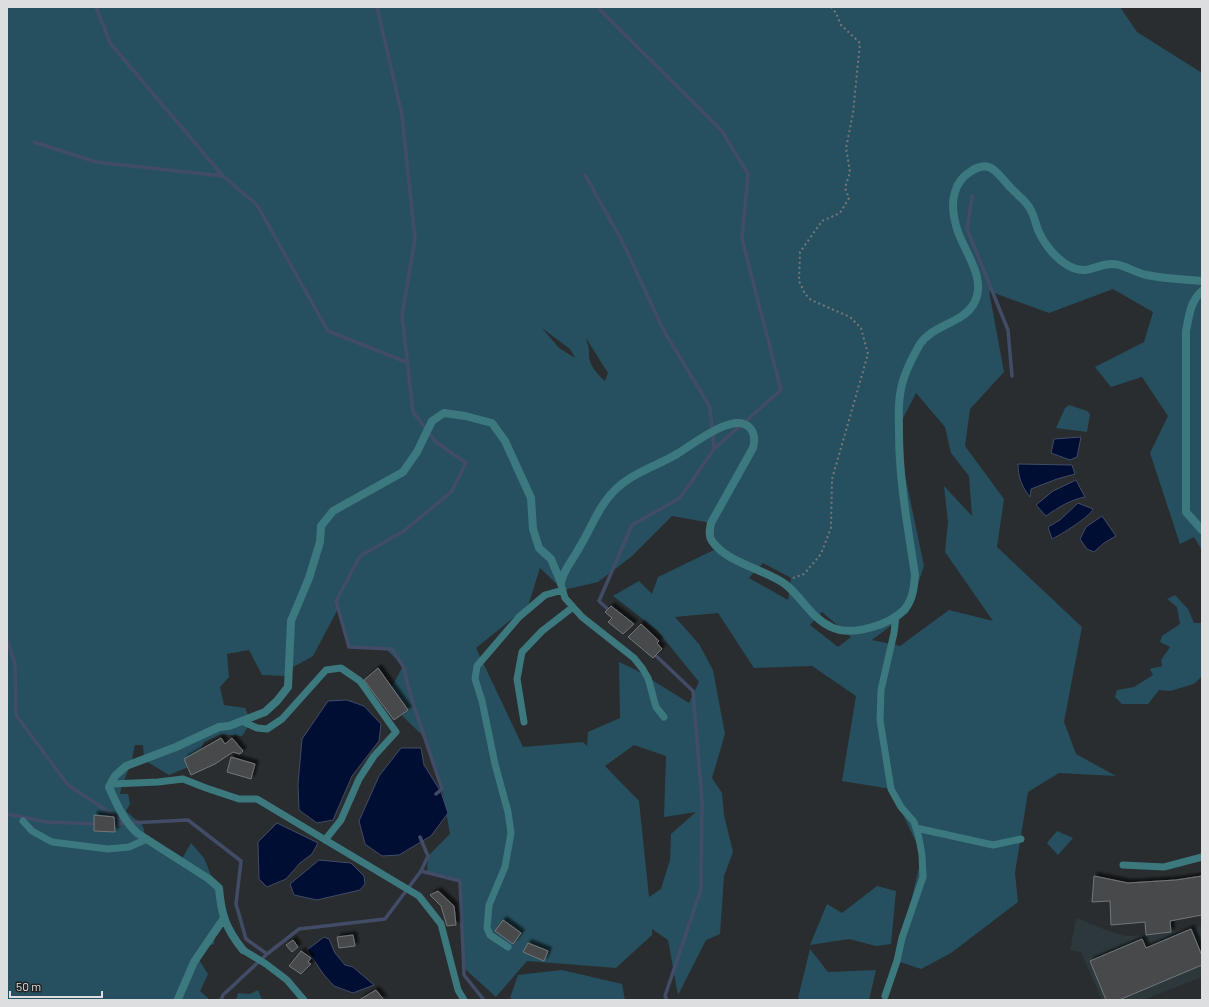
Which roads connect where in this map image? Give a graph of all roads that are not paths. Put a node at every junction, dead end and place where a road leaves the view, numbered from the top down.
1 (1202, 282) edge
2 (1202, 291) edge
3 (1202, 530) edge
4 (562, 586) junction
5 (573, 607) junction
6 (896, 616) junction
7 (664, 717) dead end
8 (242, 721) junction
9 (524, 722) dead end
10 (111, 784) junction
11 (23, 821) dead end
12 (916, 828) junction
13 (1021, 839) dead end
14 (147, 840) junction
15 (325, 840) junction
16 (1202, 858) edge
17 (1123, 865) dead end
18 (224, 918) junction
19 (508, 947) dead end
20 (243, 950) joint
21 (885, 996) dead end
22 (178, 1000) edge
23 (304, 1000) edge
24 (464, 1000) edge

1 - 6 street
2 - 3 street
4 - 5 lane
4 - 6 street
4 - 8 street
4 - 19 lane
5 - 7 lane
5 - 9 lane
6 - 12 lane
8 - 10 street
8 - 15 lane
10 - 14 street
10 - 15 lane
11 - 14 lane
12 - 13 lane
12 - 21 lane
14 - 18 street
15 - 24 lane
16 - 17 lane
18 - 20 street
18 - 22 street
20 - 23 lane

